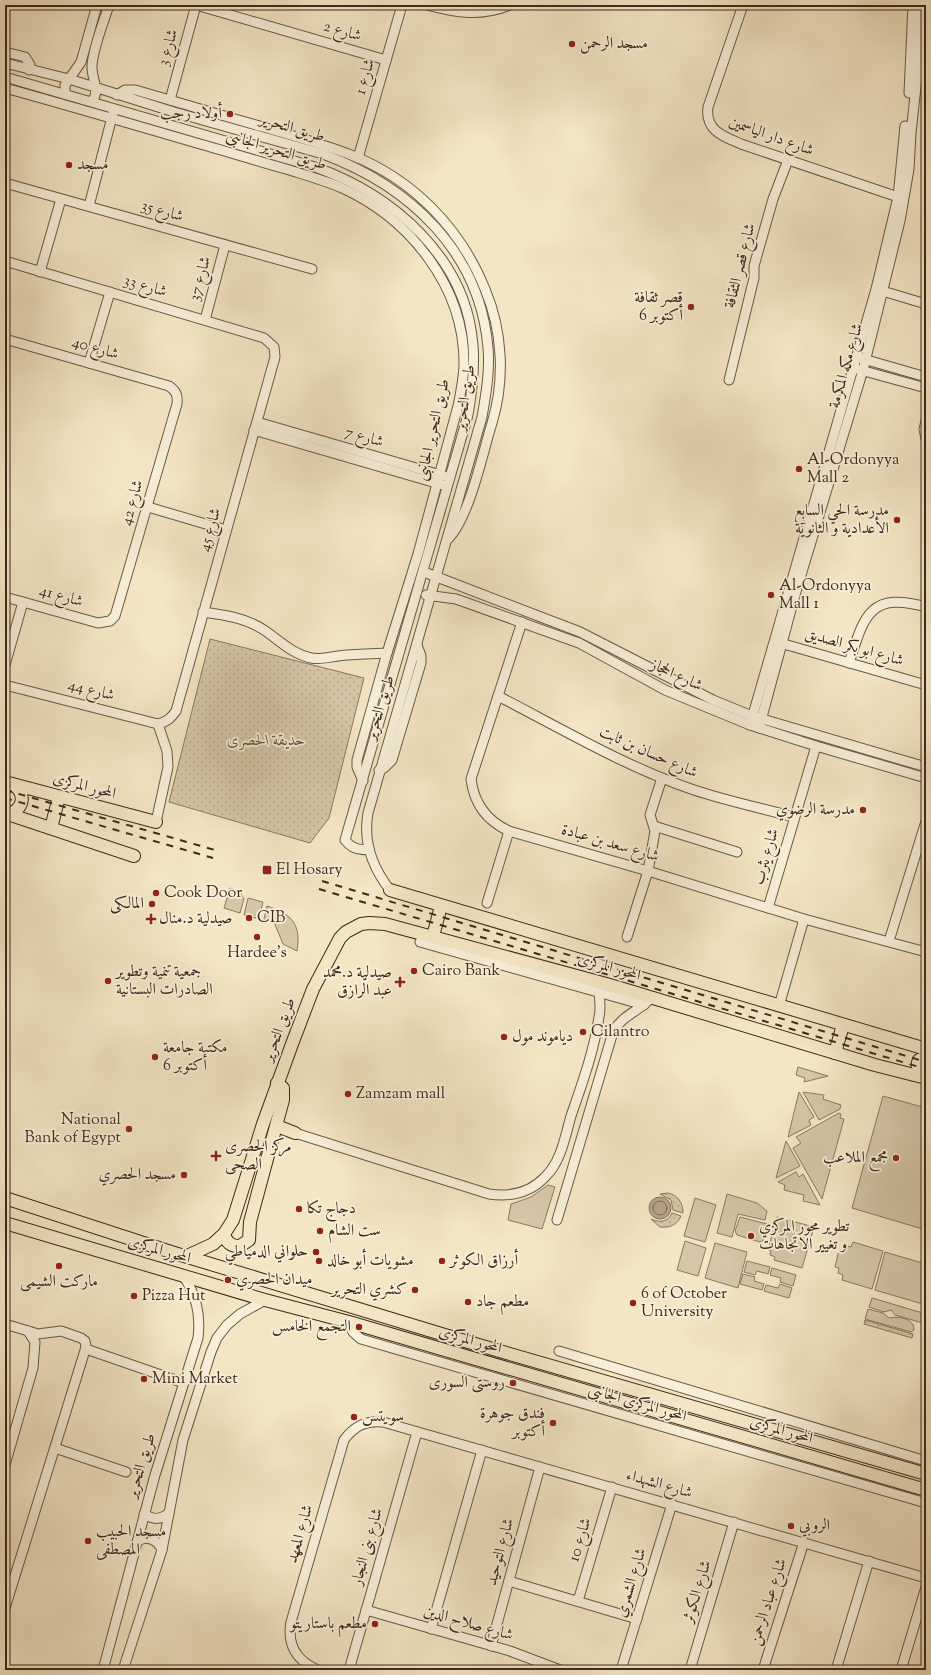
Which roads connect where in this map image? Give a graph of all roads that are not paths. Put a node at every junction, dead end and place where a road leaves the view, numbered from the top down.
1 (97, 5) edge
2 (109, 5) edge
3 (196, 5) edge
4 (402, 5) edge
5 (428, 5) edge
6 (510, 5) edge
7 (742, 5) edge
8 (913, 5) edge
9 (920, 5) edge
10 (5, 52) edge
11 (923, 58) edge
12 (386, 60) junction
13 (5, 63) edge
14 (922, 69) edge
15 (30, 70) junction
16 (5, 77) edge
17 (69, 79) junction
18 (5, 88) edge
19 (96, 88) junction
20 (65, 94) junction
21 (118, 95) junction
22 (170, 100) junction
23 (92, 102) junction
24 (114, 108) junction
25 (111, 118) junction
26 (300, 138) junction
27 (298, 148) junction
28 (358, 158) junction
29 (788, 160) junction
30 (5, 183) edge
31 (898, 197) junction
32 (61, 199) junction
33 (89, 206) junction
34 (431, 207) junction
35 (426, 219) junction
36 (225, 245) junction
37 (5, 261) edge
38 (312, 269) dead end
39 (40, 272) junction
40 (880, 290) junction
41 (110, 292) junction
42 (926, 304) edge
43 (205, 320) junction
44 (5, 339) edge
45 (274, 347) joint
46 (861, 359) junction
47 (89, 363) junction
48 (859, 369) junction
49 (926, 377) edge
50 (729, 380) dead end
51 (926, 388) edge
52 (175, 390) joint
53 (926, 421) edge
54 (256, 426) junction
55 (926, 439) edge
56 (438, 479) junction
57 (449, 483) junction
58 (462, 486) junction
59 (148, 507) junction
60 (226, 530) junction
61 (446, 540) junction
62 (424, 572) junction
63 (436, 576) junction
64 (417, 595) junction
65 (431, 595) junction
66 (5, 597) edge
67 (23, 602) junction
68 (926, 607) edge
69 (203, 612) junction
70 (110, 621) joint
71 (522, 622) junction
72 (777, 642) junction
73 (387, 653) junction
74 (850, 662) junction
75 (5, 665) edge
76 (5, 685) edge
77 (926, 685) edge
78 (498, 696) junction
79 (751, 720) junction
80 (760, 723) junction
81 (158, 724) junction
82 (816, 746) junction
83 (926, 767) edge
84 (662, 778) junction
85 (926, 778) edge
86 (363, 781) junction
87 (10, 783) edge
88 (59, 797) junction
89 (6, 813) edge
90 (794, 816) junction
91 (926, 821) edge
92 (156, 822) joint
93 (654, 826) junction
94 (51, 828) junction
95 (509, 831) junction
96 (369, 849) junction
97 (737, 852) dead end
98 (134, 856) dead end
99 (648, 871) junction
100 (390, 890) joint
101 (487, 903) dead end
102 (441, 906) junction
103 (768, 908) junction
104 (804, 919) junction
105 (433, 936) junction
106 (626, 937) dead end
107 (889, 941) junction
108 (420, 942) dead end
109 (926, 952) edge
110 (313, 989) joint
111 (599, 993) junction
112 (648, 1001) junction
113 (779, 1006) junction
114 (844, 1025) junction
115 (926, 1049) edge
116 (835, 1053) junction
117 (926, 1057) edge
118 (926, 1077) edge
119 (277, 1084) junction
120 (277, 1126) junction
121 (295, 1133) joint
122 (5, 1198) edge
123 (558, 1220) dead end
124 (5, 1223) edge
125 (224, 1234) junction
126 (188, 1256) junction
127 (182, 1275) junction
128 (265, 1300) junction
129 (349, 1322) junction
130 (5, 1324) edge
131 (28, 1331) junction
132 (86, 1349) junction
133 (559, 1351) dead end
134 (184, 1383) junction
135 (383, 1422) joint
136 (417, 1432) junction
137 (55, 1448) junction
138 (482, 1450) junction
139 (926, 1461) edge
140 (5, 1465) edge
141 (540, 1467) junction
142 (126, 1472) dead end
143 (926, 1474) edge
144 (612, 1487) junction
145 (926, 1490) edge
146 (926, 1503) edge
147 (672, 1504) junction
148 (169, 1513) junction
149 (144, 1514) junction
150 (734, 1522) junction
151 (137, 1542) junction
152 (804, 1542) junction
153 (162, 1550) junction
154 (870, 1561) junction
155 (926, 1578) edge
156 (509, 1581) junction
157 (926, 1587) edge
158 (578, 1601) junction
159 (5, 1608) edge
160 (366, 1610) junction
161 (637, 1619) junction
162 (431, 1629) junction
163 (491, 1646) junction
164 (103, 1670) edge
165 (123, 1670) edge
166 (318, 1670) edge
167 (349, 1670) edge
168 (560, 1670) edge
169 (621, 1670) edge
170 (690, 1670) edge
171 (763, 1670) edge
172 (836, 1670) edge
173 (901, 1670) edge

1 - 17 street
2 - 19 street
3 - 12 street, شارع 2
3 - 22 street, شارع 3
4 - 12 street, شارع 1
5 - 6 street
7 - 29 street, شارع دار الياسمين
8 - 31 street, شارع مكه المكرمة
9 - 11 street, شارع مكه المكرمة
10 - 15 street
11 - 14 street, شارع مكه المكرمة
12 - 28 street, شارع 1
13 - 15 street, طريق التحرير
14 - 40 street, شارع مكه المكرمة
15 - 17 street, طريق التحرير
16 - 20 street, طريق التحرير
17 - 19 street, طريق التحرير
17 - 20 street
18 - 25 street, طريق التحرير الجانبى
19 - 21 street, طريق التحرير
19 - 23 street
20 - 23 street, طريق التحرير
21 - 22 street, طريق التحرير الجانبى
21 - 27 street, طريق التحرير
22 - 26 street, طريق التحرير الجانبى
23 - 24 street, طريق التحرير
24 - 25 street
24 - 57 street, طريق التحرير
25 - 33 street
25 - 56 street, طريق التحرير الجانبى
26 - 27 street
26 - 28 street, طريق التحرير الجانبى
27 - 35 street, طريق التحرير
28 - 34 street, طريق التحرير الجانبى
29 - 31 street, شارع دار الياسمين
29 - 50 street, شارع قصر الثقافة
30 - 32 street, شارع 35
31 - 40 street, شارع مكه المكرمة
32 - 33 street, شارع 35
32 - 39 street
33 - 36 street, شارع 35
34 - 35 street
34 - 61 street, طريق التحرير الجانبى
35 - 58 street, طريق التحرير
36 - 38 street, شارع 35
36 - 43 street, شارع 37
37 - 39 street, شارع 33
39 - 41 street, شارع 33
40 - 42 street
40 - 46 street, شارع مكه المكرمة
41 - 43 street, شارع 33
41 - 47 street
43 - 45 street, شارع 33
44 - 47 street, شارع 40
45 - 54 street, شارع 45
46 - 48 street, شارع مكه المكرمة
46 - 49 street
47 - 52 street, شارع 40
48 - 51 street
48 - 72 street, شارع مكه المكرمة
52 - 59 street, شارع 42
53 - 55 street
54 - 56 street, شارع 7
54 - 60 street, شارع 45
56 - 57 street, شارع 7
56 - 73 street, طريق التحرير الجانبى
57 - 58 street, شارع 7
57 - 62 street, طريق التحرير
58 - 61 street, طريق التحرير
59 - 60 street
59 - 70 street, شارع 42
60 - 69 street, شارع 45
61 - 63 street, طريق التحرير
62 - 63 street, شارع الحجاز
62 - 64 street, طريق التحرير
63 - 65 street, طريق التحرير
63 - 79 street, شارع الحجاز
64 - 65 street, شارع الحجاز
64 - 86 street, طريق التحرير
65 - 71 street, شارع الحجاز
65 - 96 street, طريق التحرير
66 - 67 street, شارع 41
67 - 70 street, شارع 41
67 - 75 street
68 - 74 street
69 - 73 street
69 - 81 street, شارع 45
71 - 78 street, شارع سعد بن عبادة
71 - 79 street, شارع الحجاز
72 - 74 street, شارع ابو بكر الصديق
72 - 79 street, شارع مكه المكرمة
72 - 80 street, شارع مكه المكرمة
73 - 86 street, طريق التحرير الجانبى
74 - 77 street, شارع ابو بكر الصديق
76 - 81 street, شارع 44
78 - 84 street, شارع حسان بن ثابت
78 - 95 street, شارع سعد بن عبادة
79 - 80 street, شارع الحجاز
80 - 82 street, شارع الحجاز
80 - 83 street, شارع الحجاز
81 - 92 street
82 - 85 street, شارع الحجاز
82 - 90 street, شارع يثرب
84 - 90 street, شارع حسان بن ثابت
84 - 93 street
86 - 96 street, طريق التحرير
87 - 88 main road, المحور المركزى
87 - 89 main road
88 - 92 main road, المحور المركزى
88 - 94 main road
89 - 94 main road
90 - 103 street, شارع يثرب
91 - 107 street
93 - 97 street
93 - 99 street
94 - 98 main road
95 - 99 street, شارع سعد بن عبادة
95 - 101 street
96 - 100 street
99 - 103 street, شارع سعد بن عبادة
99 - 106 street
100 - 102 main road, المحور المركزى
102 - 105 main road
102 - 113 main road, المحور المركزى
103 - 104 street, شارع سعد بن عبادة
104 - 107 street, شارع سعد بن عبادة
104 - 113 street
105 - 110 main road, المحور المركزى
105 - 112 main road, المحور المركزى
107 - 109 street, شارع سعد بن عبادة
108 - 111 street
110 - 119 main road, طريق التحرير
111 - 112 street
111 - 121 street
112 - 116 main road, المحور المركزى
112 - 123 street
113 - 114 main road, المحور المركزى
114 - 115 main road, المحور المركزى
114 - 116 main road
116 - 118 main road, المحور المركزى
117 - 118 main road
119 - 120 main road, طريق التحرير
119 - 125 main road, طريق التحرير
120 - 121 main road
120 - 125 main road, طريق التحرير
122 - 126 main road, المحور المركزى
124 - 127 main road, المحور المركزى
125 - 126 main road, طريق التحرير
126 - 143 main road
127 - 128 main road, المحور المركزى
127 - 134 street, طريق التحرير
128 - 129 main road, المحور المركزى
128 - 148 street, طريق التحرير
129 - 145 main road, المحور المركزى
129 - 146 street, المحور المركزى الجانبى
130 - 131 street
131 - 132 street
131 - 140 street
132 - 134 street
132 - 137 street
133 - 139 street
134 - 149 street, طريق التحرير
135 - 136 street, شارع الشهداء
135 - 166 street, شارع المعهد
136 - 138 street, شارع الشهداء
136 - 160 street, شارع بنى النجار
137 - 142 street
137 - 159 street
138 - 141 street, شارع الشهداء
138 - 162 street
141 - 144 street, شارع الشهداء
141 - 156 street, شارع التوحيد
144 - 147 street, شارع الشهداء
144 - 158 street, شارع 10
147 - 150 street, شارع الشهداء
147 - 161 street, شارع الشمري
148 - 149 street
148 - 153 street, طريق التحرير
149 - 151 street, طريق التحرير
150 - 152 street, شارع الشهداء
150 - 170 street, شارع الكوثر
151 - 153 street
151 - 164 street, طريق التحرير
152 - 154 street, شارع الشهداء
152 - 171 street, شارع عباد الرحمن
153 - 165 street, طريق التحرير
154 - 155 street, شارع الشهداء
154 - 172 street
156 - 158 street
156 - 163 street, شارع التوحيد
157 - 173 street
158 - 161 street
160 - 162 street, شارع صلاح الدين
160 - 167 street, شارع بنى النجار
161 - 169 street, شارع الشمري
162 - 163 street, شارع صلاح الدين
163 - 168 street, شارع صلاح الدين

